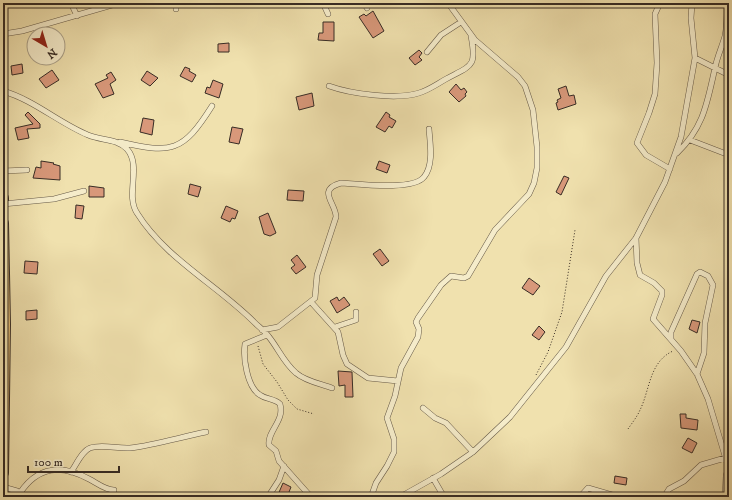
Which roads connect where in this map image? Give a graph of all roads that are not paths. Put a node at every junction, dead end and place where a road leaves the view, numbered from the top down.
1 (71, 3) edge
2 (119, 3) edge
3 (323, 3) edge
4 (448, 3) edge
5 (660, 3) edge
6 (692, 3) edge
7 (111, 4) edge
8 (727, 5) dead end
9 (328, 14) dead end
10 (77, 16) junction
11 (461, 22) junction
12 (3, 34) edge
13 (471, 35) junction
14 (427, 52) dead end
15 (695, 58) junction
16 (715, 67) junction
17 (729, 75) edge
18 (329, 86) dead end
19 (3, 91) edge
20 (212, 106) dead end
21 (429, 129) dead end
22 (690, 140) junction
23 (118, 142) junction
24 (676, 154) junction
25 (729, 155) edge
26 (670, 169) junction
27 (27, 170) dead end
28 (3, 171) edge
29 (84, 191) dead end
30 (3, 201) edge
31 (3, 223) edge
32 (636, 238) junction
33 (311, 302) junction
34 (356, 312) dead end
35 (4, 323) edge
36 (335, 327) junction
37 (262, 330) junction
38 (267, 335) junction
39 (671, 338) junction
40 (697, 374) junction
41 (398, 381) junction
42 (332, 388) dead end
43 (423, 408) dead end
44 (206, 432) dead end
45 (473, 452) junction
46 (725, 458) junction
47 (284, 466) junction
48 (729, 466) edge
49 (71, 472) junction
50 (3, 473) edge
51 (433, 478) junction
52 (3, 487) edge
53 (114, 490) dead end
54 (20, 493) junction
55 (24, 497) edge
56 (268, 497) edge
57 (311, 497) edge
58 (370, 497) edge
59 (400, 497) edge
60 (444, 497) edge
61 (580, 497) edge
62 (619, 497) edge
63 (635, 497) edge
64 (639, 497) edge
65 (664, 497) edge
66 (725, 497) edge

1 - 10 street
2 - 7 street
3 - 9 street
4 - 11 street
5 - 26 street
6 - 15 street
7 - 10 street
8 - 16 street
10 - 12 street
11 - 13 street
11 - 14 street
13 - 18 street
13 - 41 street
15 - 16 street
15 - 24 street
16 - 17 street
16 - 22 street
19 - 23 street
20 - 23 street
21 - 33 street
22 - 24 street
22 - 25 street
23 - 37 street
24 - 26 street
26 - 32 street
27 - 28 street
29 - 30 street
31 - 35 highway
32 - 39 street
32 - 45 street
33 - 36 street
33 - 37 street
34 - 36 street
35 - 50 highway
36 - 41 street
37 - 38 street
38 - 42 street
38 - 47 street
39 - 40 street
39 - 40 street
40 - 46 street
41 - 58 street
43 - 45 street
44 - 49 street
45 - 51 street
46 - 48 street
46 - 65 street
47 - 56 street
47 - 57 street
48 - 66 street
49 - 53 street
49 - 54 street
51 - 59 street
51 - 60 street
52 - 54 street
54 - 55 street
61 - 62 street
63 - 64 street

